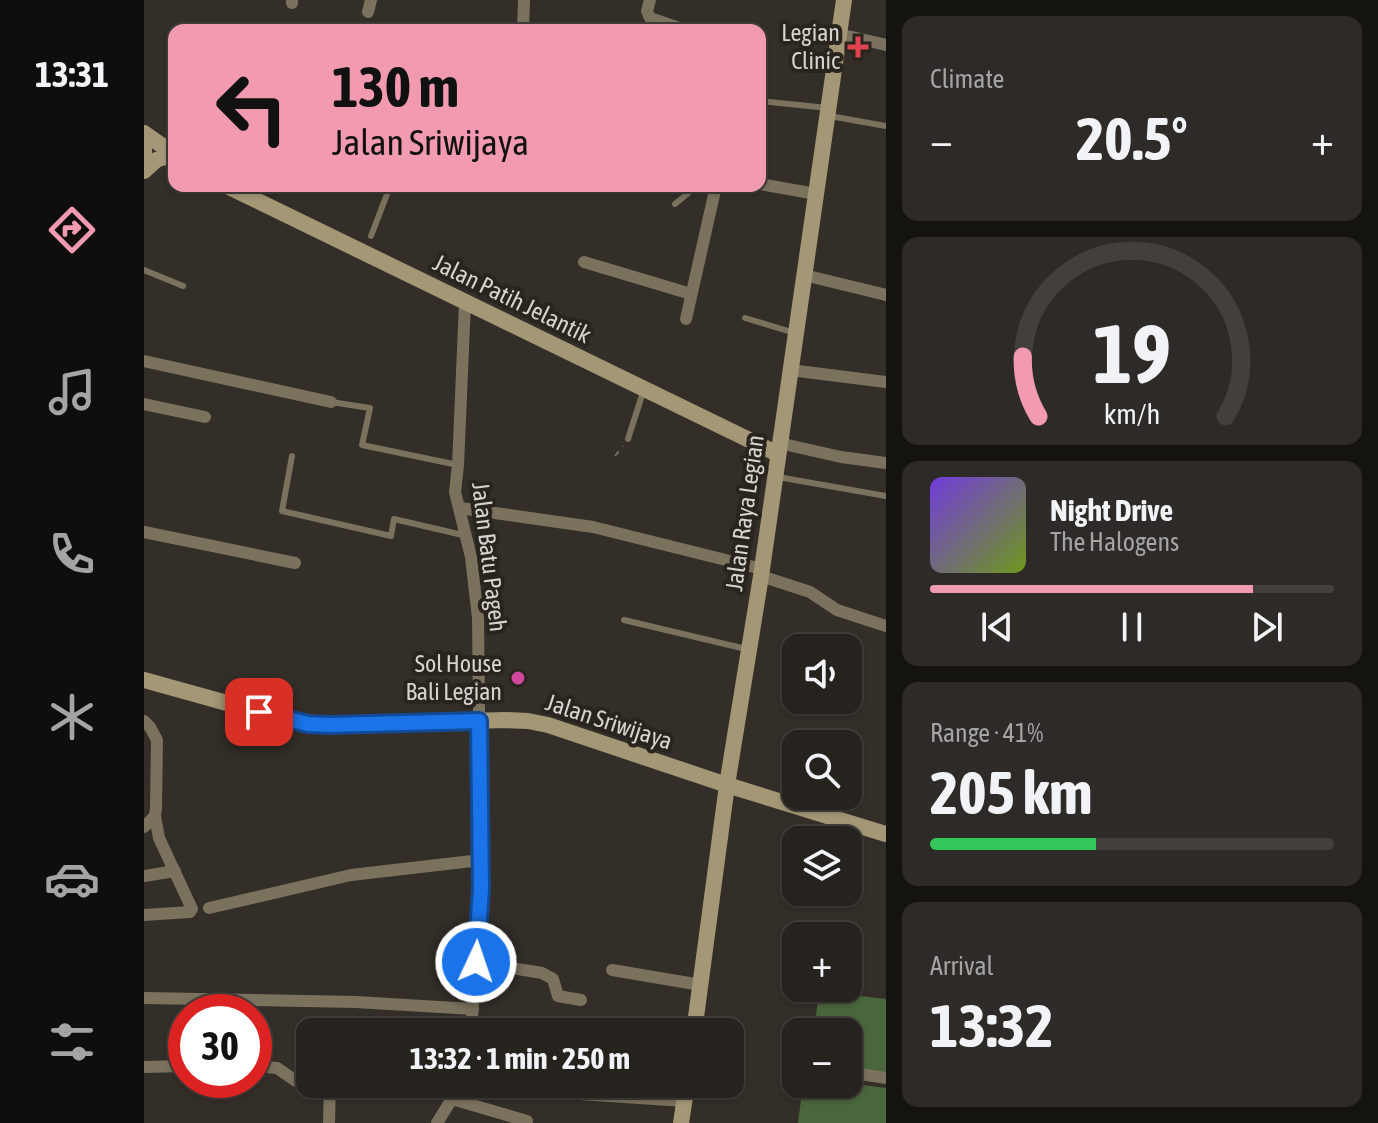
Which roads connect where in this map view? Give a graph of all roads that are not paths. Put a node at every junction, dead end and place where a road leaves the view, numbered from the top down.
1 (524, 0) edge
2 (650, 0) edge
3 (844, 0) edge
4 (523, 24) edge
5 (668, 24) edge
6 (839, 34) junction
7 (886, 45) edge
8 (766, 102) edge
9 (828, 112) junction
10 (886, 126) edge
11 (144, 133) edge
12 (144, 148) edge
13 (168, 149) edge
14 (168, 155) edge
15 (144, 158) edge
16 (144, 171) edge
17 (766, 185) edge
18 (242, 192) edge
19 (388, 192) edge
20 (690, 192) edge
21 (715, 192) edge
22 (816, 194) junction
23 (675, 204) dead end
24 (368, 244) junction
25 (584, 262) dead end
26 (144, 270) edge
27 (804, 275) junction
28 (183, 286) dead end
29 (691, 294) junction
30 (886, 295) edge
31 (465, 303) junction
32 (745, 318) dead end
33 (686, 319) dead end
34 (795, 333) junction
35 (144, 361) edge
36 (790, 370) junction
37 (886, 382) edge
38 (644, 389) junction
39 (331, 402) joint
40 (144, 404) edge
41 (205, 417) dead end
42 (628, 439) road end
43 (778, 448) junction
44 (292, 456) dead end
45 (886, 463) edge
46 (458, 465) junction
47 (775, 477) junction
48 (886, 496) edge
49 (460, 508) junction
50 (144, 532) edge
51 (467, 536) junction
52 (295, 563) dead end
53 (761, 573) junction
54 (624, 620) dead end
55 (886, 626) edge
56 (750, 650) junction
57 (144, 680) edge
58 (144, 721) edge
59 (479, 721) junction
60 (727, 785) junction
61 (155, 816) junction
62 (144, 827) edge
63 (886, 834) edge
64 (481, 860) junction
65 (175, 871) junction
66 (144, 876) edge
67 (209, 908) dead end
68 (144, 915) edge
69 (476, 962) junction
70 (612, 970) dead end
71 (701, 985) junction
72 (144, 998) edge
73 (581, 1000) dead end
74 (473, 1009) junction
75 (472, 1018) edge
76 (696, 1018) edge
77 (168, 1066) edge
78 (144, 1067) edge
79 (272, 1068) edge
80 (862, 1074) edge
81 (886, 1078) edge
82 (296, 1081) edge
83 (330, 1098) edge
84 (642, 1098) edge
85 (685, 1098) edge
86 (452, 1099) joint
87 (684, 1101) junction
88 (527, 1121) dead end
89 (329, 1123) edge
90 (437, 1123) edge
91 (681, 1123) edge

1 - 4 street
2 - 5 street
3 - 6 street, Jalan Raya Legian
6 - 7 street
6 - 9 street, Jalan Raya Legian
8 - 9 lane
9 - 10 lane
9 - 22 street, Jalan Raya Legian
11 - 13 street
12 - 15 street
14 - 16 street
17 - 22 street
18 - 24 street, Jalan Patih Jelantik
19 - 24 lane
20 - 23 lane
21 - 29 street
22 - 27 street, Jalan Raya Legian
24 - 31 street, Jalan Patih Jelantik
25 - 29 street
26 - 28 lane
27 - 30 street
27 - 34 street, Jalan Raya Legian
29 - 33 street
31 - 38 street, Jalan Patih Jelantik
31 - 46 street, Jalan Batu Pageh
32 - 34 lane
34 - 36 street, Jalan Raya Legian
35 - 39 street
36 - 37 street
36 - 43 street, Jalan Raya Legian
38 - 42 lane
38 - 43 street, Jalan Patih Jelantik
39 - 46 lane
40 - 41 street
43 - 45 street
43 - 47 street, Jalan Raya Legian
44 - 51 lane
46 - 49 street, Jalan Batu Pageh
47 - 48 lane
47 - 53 street, Jalan Raya Legian
49 - 51 street, Jalan Batu Pageh
49 - 53 street
50 - 52 street
51 - 59 street, Jalan Batu Pageh
53 - 55 street
53 - 56 street, Jalan Raya Legian
54 - 56 lane
56 - 60 street, Jalan Raya Legian
57 - 59 street, Jalan Sriwijaya
58 - 61 street
59 - 60 street, Jalan Sriwijaya
59 - 64 street, Jalan Batu Pageh
60 - 63 street, Jalan Sriwijaya
60 - 71 street, Jalan Raya Legian
61 - 62 street
61 - 65 street
64 - 67 street
64 - 69 street, Jalan Batu Pageh
65 - 66 street
65 - 68 street
69 - 73 street
69 - 74 street, Jalan Batu Pageh
70 - 71 street
71 - 76 street, Jalan Raya Legian
72 - 74 street
74 - 75 street, Jalan Batu Pageh
77 - 78 street
79 - 82 street
80 - 81 street
83 - 89 street
84 - 87 street
85 - 87 street
86 - 88 street
86 - 90 street
87 - 91 street

